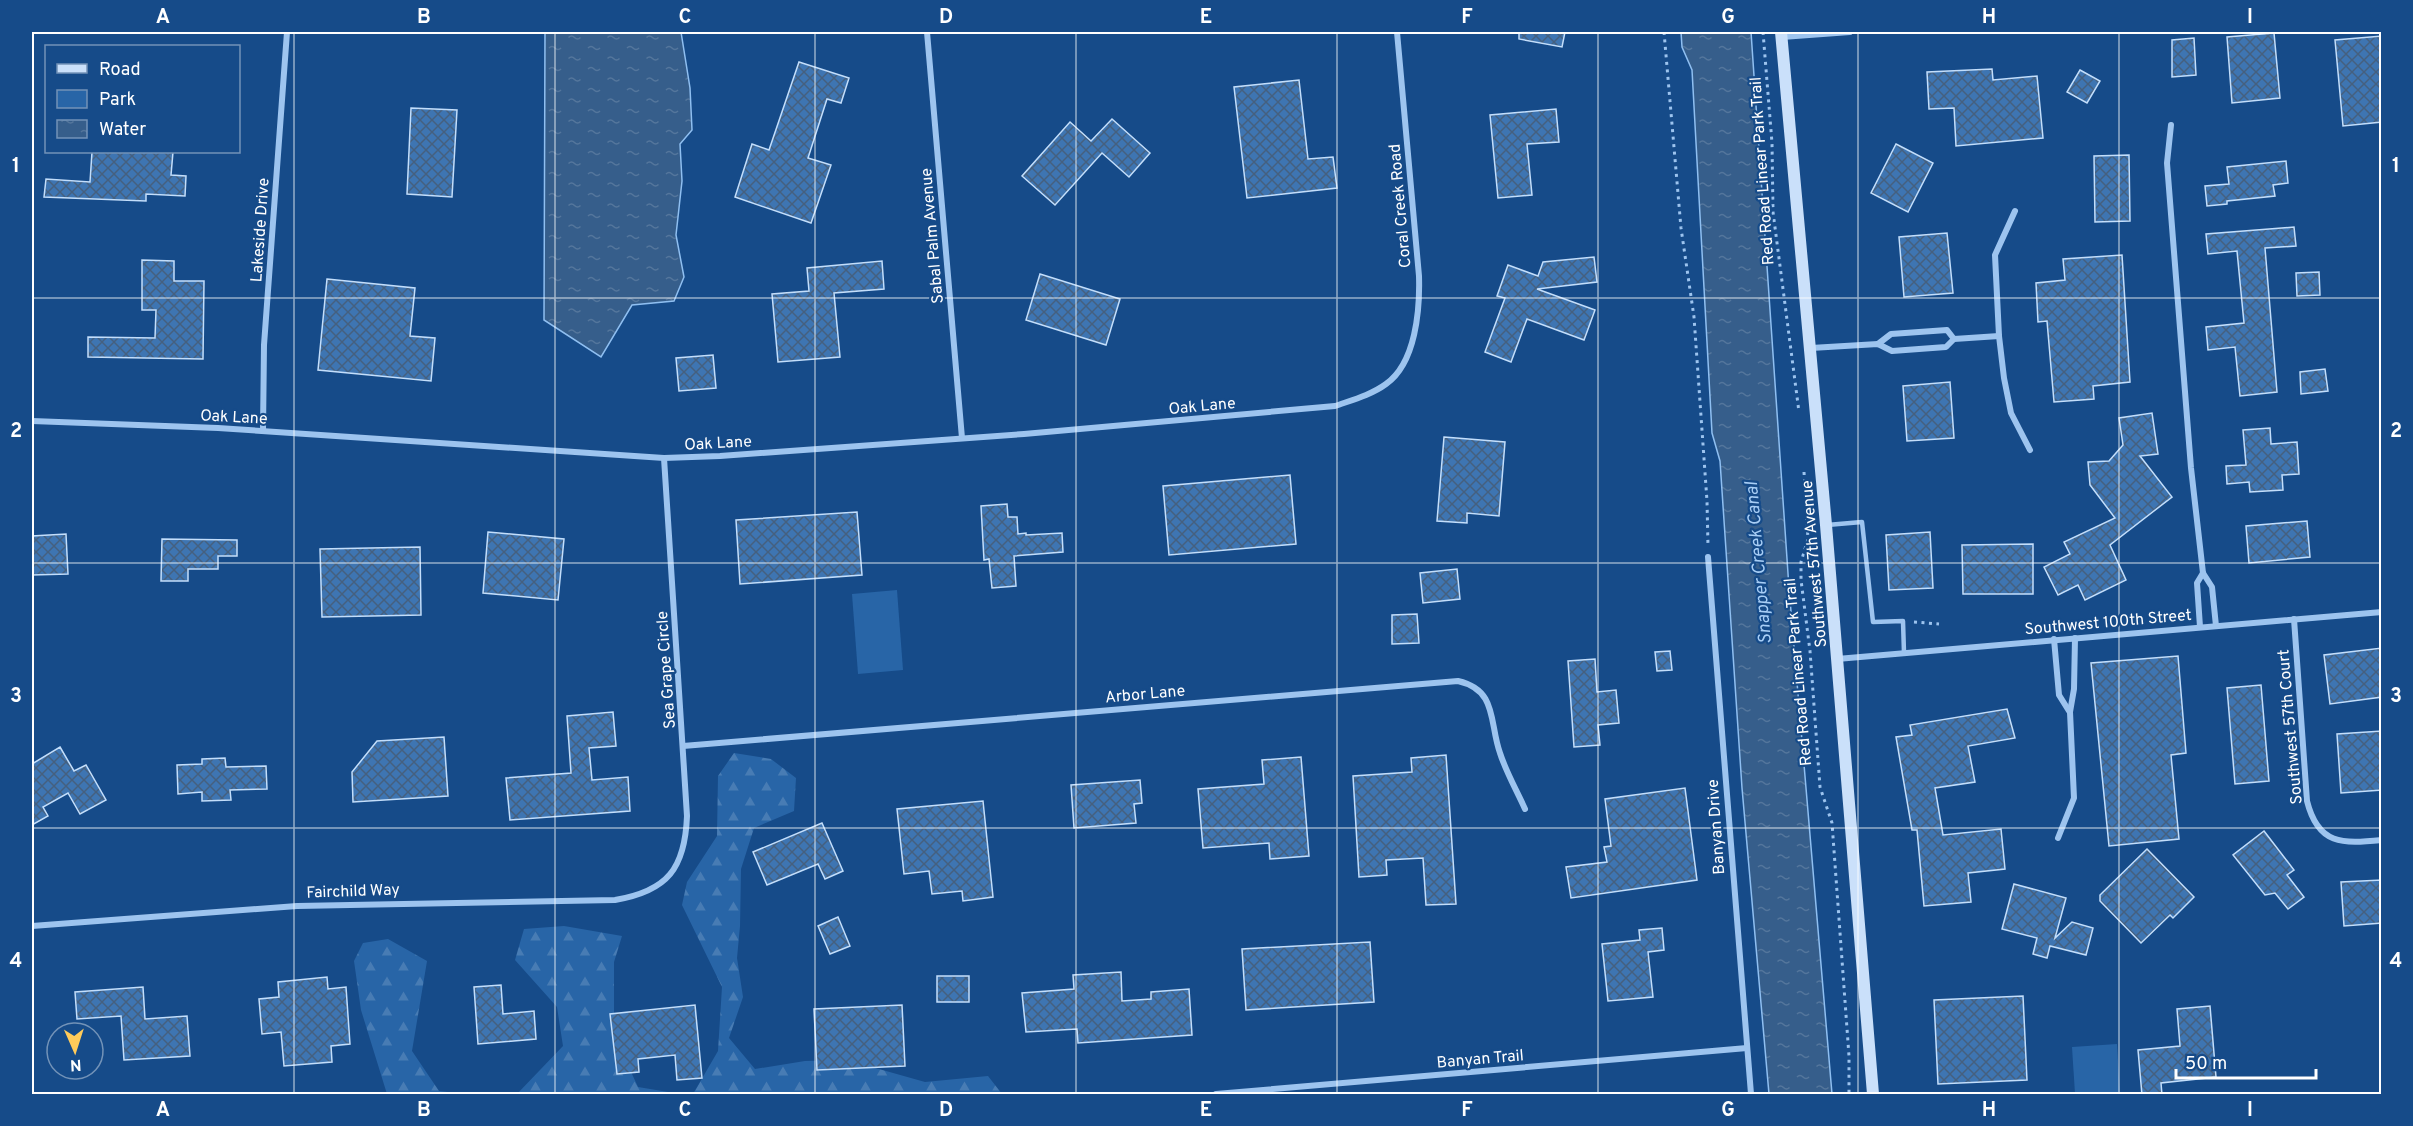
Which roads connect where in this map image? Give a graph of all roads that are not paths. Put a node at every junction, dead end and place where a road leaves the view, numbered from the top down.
1 (287, 32) edge
2 (927, 32) edge
3 (1397, 32) edge
4 (1850, 32) edge
5 (1781, 34) edge
6 (2171, 125) dead end
7 (2015, 211) dead end
8 (1999, 336) junction
9 (1954, 339) junction
10 (1878, 344) junction
11 (1811, 348) junction
12 (1396, 375) joint
13 (32, 421) edge
14 (263, 431) junction
15 (962, 438) junction
16 (2030, 450) dead end
17 (664, 458) junction
18 (1826, 525) junction
19 (1708, 557) road end
20 (2203, 573) junction
21 (2382, 612) edge
22 (2294, 620) junction
23 (2216, 626) junction
24 (2200, 627) junction
25 (2075, 638) junction
26 (2054, 639) junction
27 (1904, 652) junction
28 (1837, 658) junction
29 (2070, 712) junction
30 (683, 746) junction
31 (1525, 809) dead end
32 (2058, 838) dead end
33 (2382, 840) edge
34 (670, 877) joint
35 (32, 926) edge
36 (1747, 1048) junction
37 (1216, 1095) edge
38 (1751, 1095) edge
39 (1873, 1095) edge

1 - 14 street, Lakeside Drive
2 - 15 street, Sabal Palm Avenue
3 - 12 street, Coral Creek Road
4 - 5 street
5 - 11 main road, Southwest 57th Avenue
6 - 20 street
7 - 8 street
8 - 9 street
8 - 16 street
9 - 10 street
9 - 10 street
10 - 11 street
11 - 18 main road, Southwest 57th Avenue
12 - 15 street, Oak Lane
13 - 14 street, Oak Lane
14 - 17 street, Oak Lane
15 - 17 street, Oak Lane
17 - 30 street, Sea Grape Circle
18 - 27 lane
18 - 28 main road, Southwest 57th Avenue
19 - 36 street, Banyan Drive
20 - 23 street
20 - 24 street
21 - 22 street, Southwest 100th Street
22 - 23 street, Southwest 100th Street
22 - 33 street, Southwest 57th Court
23 - 24 street, Southwest 100th Street
24 - 25 street, Southwest 100th Street
25 - 26 street, Southwest 100th Street
25 - 29 street
26 - 27 street, Southwest 100th Street
26 - 29 street
27 - 28 street, Southwest 100th Street
28 - 39 main road, Southwest 57th Avenue
29 - 32 street
30 - 31 street, Arbor Lane
30 - 34 street, Sea Grape Circle
34 - 35 street, Fairchild Way
36 - 37 street, Banyan Trail
36 - 38 street, Banyan Drive

